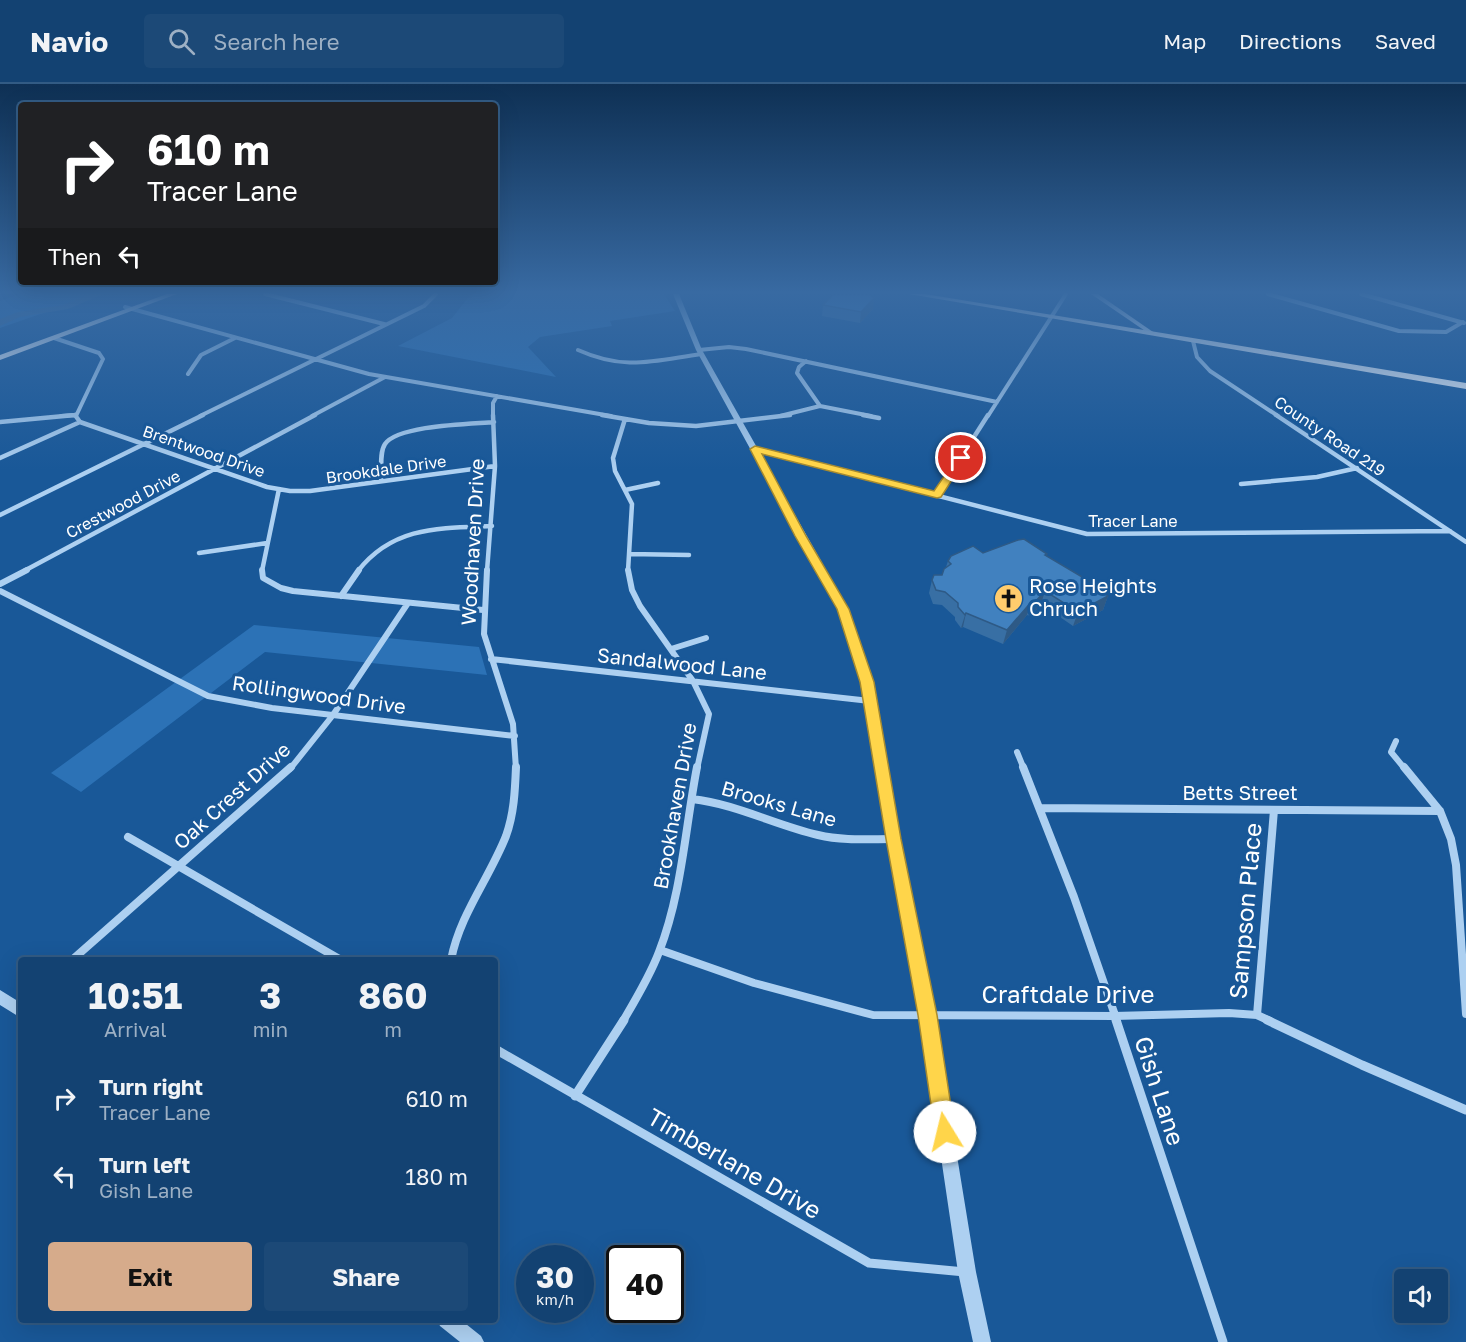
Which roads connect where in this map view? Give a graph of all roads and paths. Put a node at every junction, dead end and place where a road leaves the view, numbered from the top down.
1 (700, 352) edge
2 (15, 353) edge
3 (98, 353) edge
4 (202, 353) edge
5 (291, 353) edge
6 (327, 353) edge
7 (584, 353) edge
8 (696, 353) edge
9 (761, 353) edge
10 (1028, 353) edge
11 (1196, 353) edge
12 (1264, 353) edge
13 (0, 358) edge
14 (314, 359) junction
15 (806, 361) junction
16 (188, 374) dead end
17 (385, 377) junction
18 (1466, 386) edge
19 (497, 396) junction
20 (997, 402) junction
21 (820, 406) junction
22 (75, 415) junction
23 (879, 418) dead end
24 (625, 419) junction
25 (0, 422) edge
26 (80, 422) junction
27 (494, 422) junction
28 (739, 424) junction
29 (145, 445) junction
30 (755, 449) junction
31 (0, 458) edge
32 (495, 466) junction
33 (1357, 468) junction
34 (214, 469) junction
35 (381, 481) junction
36 (658, 483) dead end
37 (1241, 484) dead end
38 (279, 489) junction
39 (625, 490) junction
40 (937, 495) junction
41 (0, 515) edge
42 (492, 526) junction
43 (1450, 531) junction
44 (1466, 542) edge
45 (267, 543) junction
46 (198, 553) dead end
47 (629, 554) junction
48 (689, 555) dead end
49 (0, 584) edge
50 (0, 591) edge
51 (341, 596) junction
52 (408, 603) junction
53 (483, 610) junction
54 (706, 638) dead end
55 (671, 649) junction
56 (491, 660) junction
57 (694, 682) junction
58 (870, 701) junction
59 (333, 715) junction
60 (515, 736) junction
61 (1396, 741) dead end
62 (1017, 752) dead end
63 (692, 800) junction
64 (1040, 808) junction
65 (1274, 810) junction
66 (1440, 811) junction
67 (128, 837) dead end
68 (893, 839) junction
69 (178, 867) junction
70 (660, 950) junction
71 (75, 957) edge
72 (336, 957) edge
73 (452, 957) edge
74 (0, 997) edge
75 (18, 1007) edge
76 (1466, 1014) edge
77 (927, 1015) junction
78 (1257, 1015) junction
79 (1114, 1016) junction
80 (498, 1051) edge
81 (575, 1096) junction
82 (1466, 1110) edge
83 (967, 1272) junction
84 (450, 1323) edge
85 (475, 1342) edge
86 (982, 1342) edge
87 (1223, 1342) edge

1 - 28 street
2 - 13 highway
3 - 22 street
4 - 16 street
5 - 14 street
6 - 14 street
7 - 8 street
9 - 15 street
10 - 20 street
11 - 33 street, County Road 219
12 - 18 main road
14 - 17 street
14 - 29 street
15 - 20 street
15 - 21 street
17 - 19 street
17 - 34 street, Crestwood Drive
19 - 24 street
19 - 27 street, Woodhaven Drive
20 - 40 street
21 - 23 street
21 - 28 street
22 - 25 street
22 - 26 street
24 - 28 street
24 - 39 street, Brookhaven Drive
26 - 29 street, Brentwood Drive
26 - 31 street
27 - 32 street, Woodhaven Drive
27 - 35 street
28 - 30 street
29 - 34 street, Brentwood Drive
29 - 41 street
30 - 40 street, Tracer Lane
30 - 58 street
32 - 35 street, Brookdale Drive
32 - 42 street, Woodhaven Drive
33 - 37 street
33 - 43 street, County Road 219
34 - 38 street, Brentwood Drive
34 - 49 street, Crestwood Drive
35 - 38 street, Brookdale Drive
36 - 39 street
38 - 45 street, Brentwood Drive
39 - 47 street, Brookhaven Drive
40 - 43 street, Tracer Lane
42 - 51 street
42 - 53 street, Woodhaven Drive
43 - 44 street, County Road 219
45 - 46 street
45 - 51 street, Brentwood Drive
47 - 48 street
47 - 55 street, Brookhaven Drive
50 - 59 street, Rollingwood Drive
51 - 52 street, Brentwood Drive
52 - 53 street, Brentwood Drive
52 - 59 street, Oak Crest Drive
53 - 56 street, Woodhaven Drive
54 - 55 street
55 - 57 street, Brookhaven Drive
56 - 57 street, Sandalwood Lane
56 - 60 street, Woodhaven Drive
57 - 58 street, Sandalwood Lane
57 - 63 street, Brookhaven Drive
58 - 68 street
59 - 60 street, Rollingwood Drive
59 - 69 street, Oak Crest Drive
60 - 73 street, Woodhaven Drive
61 - 66 street
62 - 64 street, Gish Lane
63 - 68 street, Brooks Lane
63 - 70 street, Brookhaven Drive
64 - 65 street, Betts Street
64 - 79 street, Gish Lane
65 - 66 street, Betts Street
65 - 78 street, Sampson Place
66 - 76 street
67 - 69 street
68 - 77 street
69 - 71 street, Oak Crest Drive
69 - 72 street
70 - 77 street, Craftdale Drive
70 - 81 street, Brookhaven Drive
74 - 75 street
77 - 79 street, Craftdale Drive
77 - 83 street
78 - 79 street, Craftdale Drive
78 - 82 street, Craftdale Drive
79 - 87 street, Gish Lane
80 - 81 street, Timberlane Drive
81 - 83 street, Timberlane Drive
83 - 86 street
84 - 85 street

